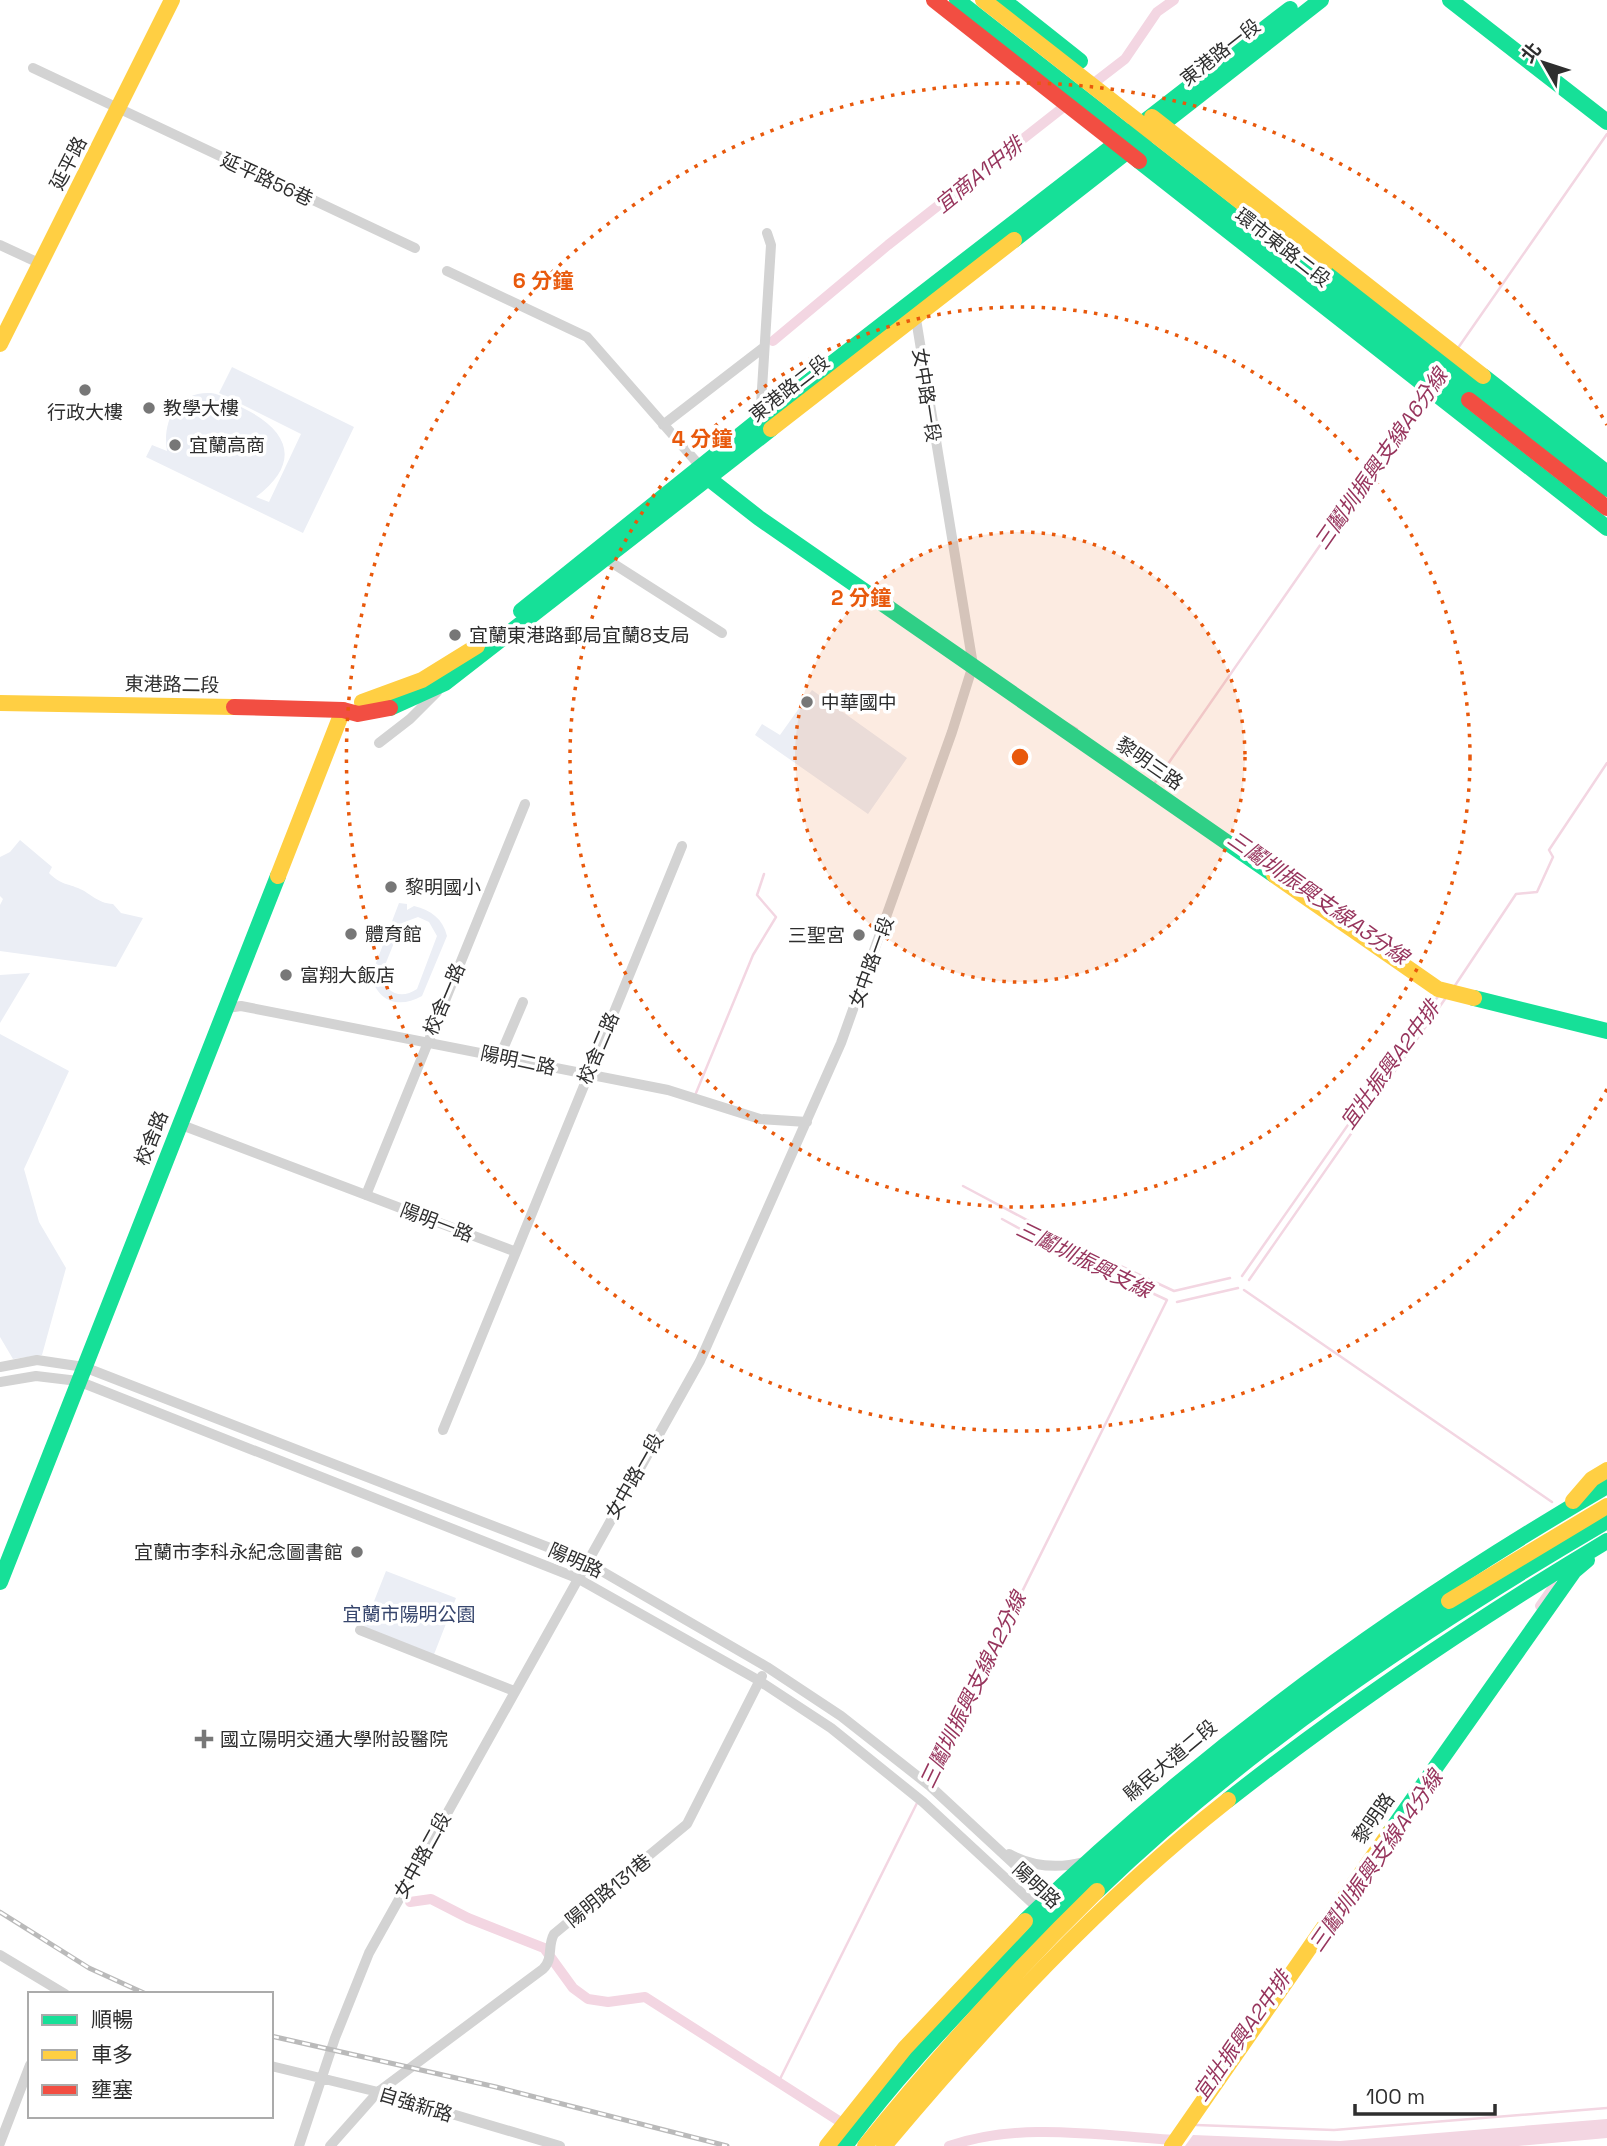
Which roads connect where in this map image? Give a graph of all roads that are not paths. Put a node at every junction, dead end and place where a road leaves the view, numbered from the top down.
1 (172, 0) edge
2 (933, 0) edge
3 (957, 0) edge
4 (983, 0) edge
5 (1003, 0) edge
6 (1301, 0) edge
7 (1321, 0) edge
8 (1450, 0) edge
9 (33, 68) dead end
10 (119, 109) junction
11 (1607, 122) edge
12 (1139, 133) junction
13 (767, 233) dead end
14 (0, 245) edge
15 (415, 248) dead end
16 (41, 264) junction
17 (447, 271) dead end
18 (915, 308) junction
19 (0, 344) edge
20 (763, 348) junction
21 (663, 425) junction
22 (763, 426) junction
23 (704, 472) junction
24 (1607, 473) edge
25 (1607, 489) edge
26 (1607, 508) edge
27 (1607, 528) edge
28 (606, 559) junction
29 (722, 633) dead end
30 (972, 665) junction
31 (445, 683) junction
32 (0, 703) edge
33 (343, 710) junction
34 (379, 743) dead end
35 (525, 804) dead end
36 (682, 846) dead end
37 (523, 1002) dead end
38 (227, 1008) junction
39 (1607, 1031) edge
40 (426, 1041) junction
41 (500, 1056) junction
42 (587, 1075) junction
43 (807, 1122) junction
44 (179, 1124) junction
45 (366, 1195) junction
46 (516, 1252) junction
47 (0, 1367) edge
48 (81, 1374) junction
49 (0, 1381) edge
50 (443, 1430) dead end
51 (1607, 1470) edge
52 (1607, 1486) edge
53 (1607, 1506) edge
54 (1568, 1508) junction
55 (1601, 1531) edge
56 (586, 1562) junction
57 (1547, 1575) junction
58 (577, 1578) junction
59 (0, 1582) edge
60 (1558, 1592) junction
61 (360, 1630) dead end
62 (761, 1677) junction
63 (514, 1691) junction
64 (1260, 1723) junction
65 (990, 1839) junction
66 (1084, 1863) junction
67 (1054, 1912) junction
68 (1077, 1935) junction
69 (0, 1955) edge
70 (58, 1992) edge
71 (273, 2066) edge
72 (28, 2070) edge
73 (322, 2078) junction
74 (378, 2092) junction
75 (0, 2143) edge
76 (299, 2146) edge
77 (330, 2146) edge
78 (560, 2146) edge
79 (828, 2146) edge
80 (845, 2146) edge
81 (865, 2146) edge
82 (884, 2146) edge
83 (1172, 2146) edge

1 - 10 main road, 延平路
2 - 12 main road, 環市東路二段
3 - 12 main road, 環市東路二段
4 - 12 main road, 環市東路二段
5 - 12 main road, 環市東路二段
6 - 12 main road, 東港路一段
7 - 12 main road, 東港路一段
8 - 11 main road
9 - 10 street, 延平路56巷
10 - 15 street, 延平路56巷
10 - 16 main road, 延平路
12 - 18 main road, 東港路二段
12 - 24 main road, 環市東路二段
12 - 25 main road, 環市東路二段
12 - 26 main road, 環市東路二段
12 - 27 main road, 環市東路二段
13 - 20 street
14 - 16 street
16 - 19 main road, 延平路
17 - 21 street
18 - 22 main road, 東港路二段
18 - 30 street, 女中路一段
20 - 21 street
20 - 22 street
21 - 23 street
22 - 23 main road, 東港路二段
23 - 28 main road, 東港路二段
23 - 30 main road, 黎明三路
23 - 33 main road, 東港路二段
28 - 29 street
28 - 31 main road, 東港路二段
30 - 39 main road, 黎明三路
30 - 43 street, 女中路一段
31 - 33 main road, 東港路二段
31 - 34 street
32 - 33 main road, 東港路二段
33 - 38 main road, 校舍路
35 - 40 street, 校舍一路
36 - 42 street, 校舍二路
37 - 41 street
38 - 40 street, 陽明二路
38 - 44 main road, 校舍路
40 - 41 street, 陽明二路
40 - 45 street, 校舍一路
41 - 42 street, 陽明二路
42 - 43 street, 陽明二路
42 - 46 street, 校舍二路
43 - 56 street, 女中路一段
44 - 45 street, 陽明一路
44 - 48 main road, 校舍路
45 - 46 street, 陽明一路
46 - 50 street
47 - 48 street
48 - 49 street
48 - 56 street, 陽明路
48 - 58 street, 陽明路
48 - 59 main road, 校舍路
51 - 54 main road
52 - 54 main road, 縣民大道二段
53 - 55 main road, 縣民大道二段
54 - 55 main road
54 - 64 main road, 縣民大道二段
55 - 57 main road, 縣民大道二段
55 - 60 main road, 黎明路
55 - 64 main road, 縣民大道二段
55 - 67 main road, 縣民大道二段
56 - 58 street, 女中路一段
56 - 65 street, 陽明路
57 - 60 main road
57 - 68 main road, 縣民大道二段
58 - 62 street, 陽明路
58 - 63 street, 女中路二段
60 - 83 main road, 黎明路
61 - 63 street
62 - 67 street, 陽明路
62 - 74 street, 陽明路131巷
63 - 73 street, 女中路二段
64 - 66 main road, 縣民大道二段
64 - 67 main road, 縣民大道二段
65 - 66 street
65 - 67 street, 陽明路
66 - 67 main road, 縣民大道二段
67 - 68 street, 陽明路
67 - 79 main road, 縣民大道二段
67 - 80 main road, 縣民大道二段
67 - 81 main road, 縣民大道二段
68 - 82 main road, 縣民大道二段
69 - 70 street
71 - 73 street, 自強新路
72 - 75 street
73 - 74 street, 自強新路
73 - 76 street, 女中路二段
74 - 77 street, 陽明路131巷
74 - 78 street, 自強新路

